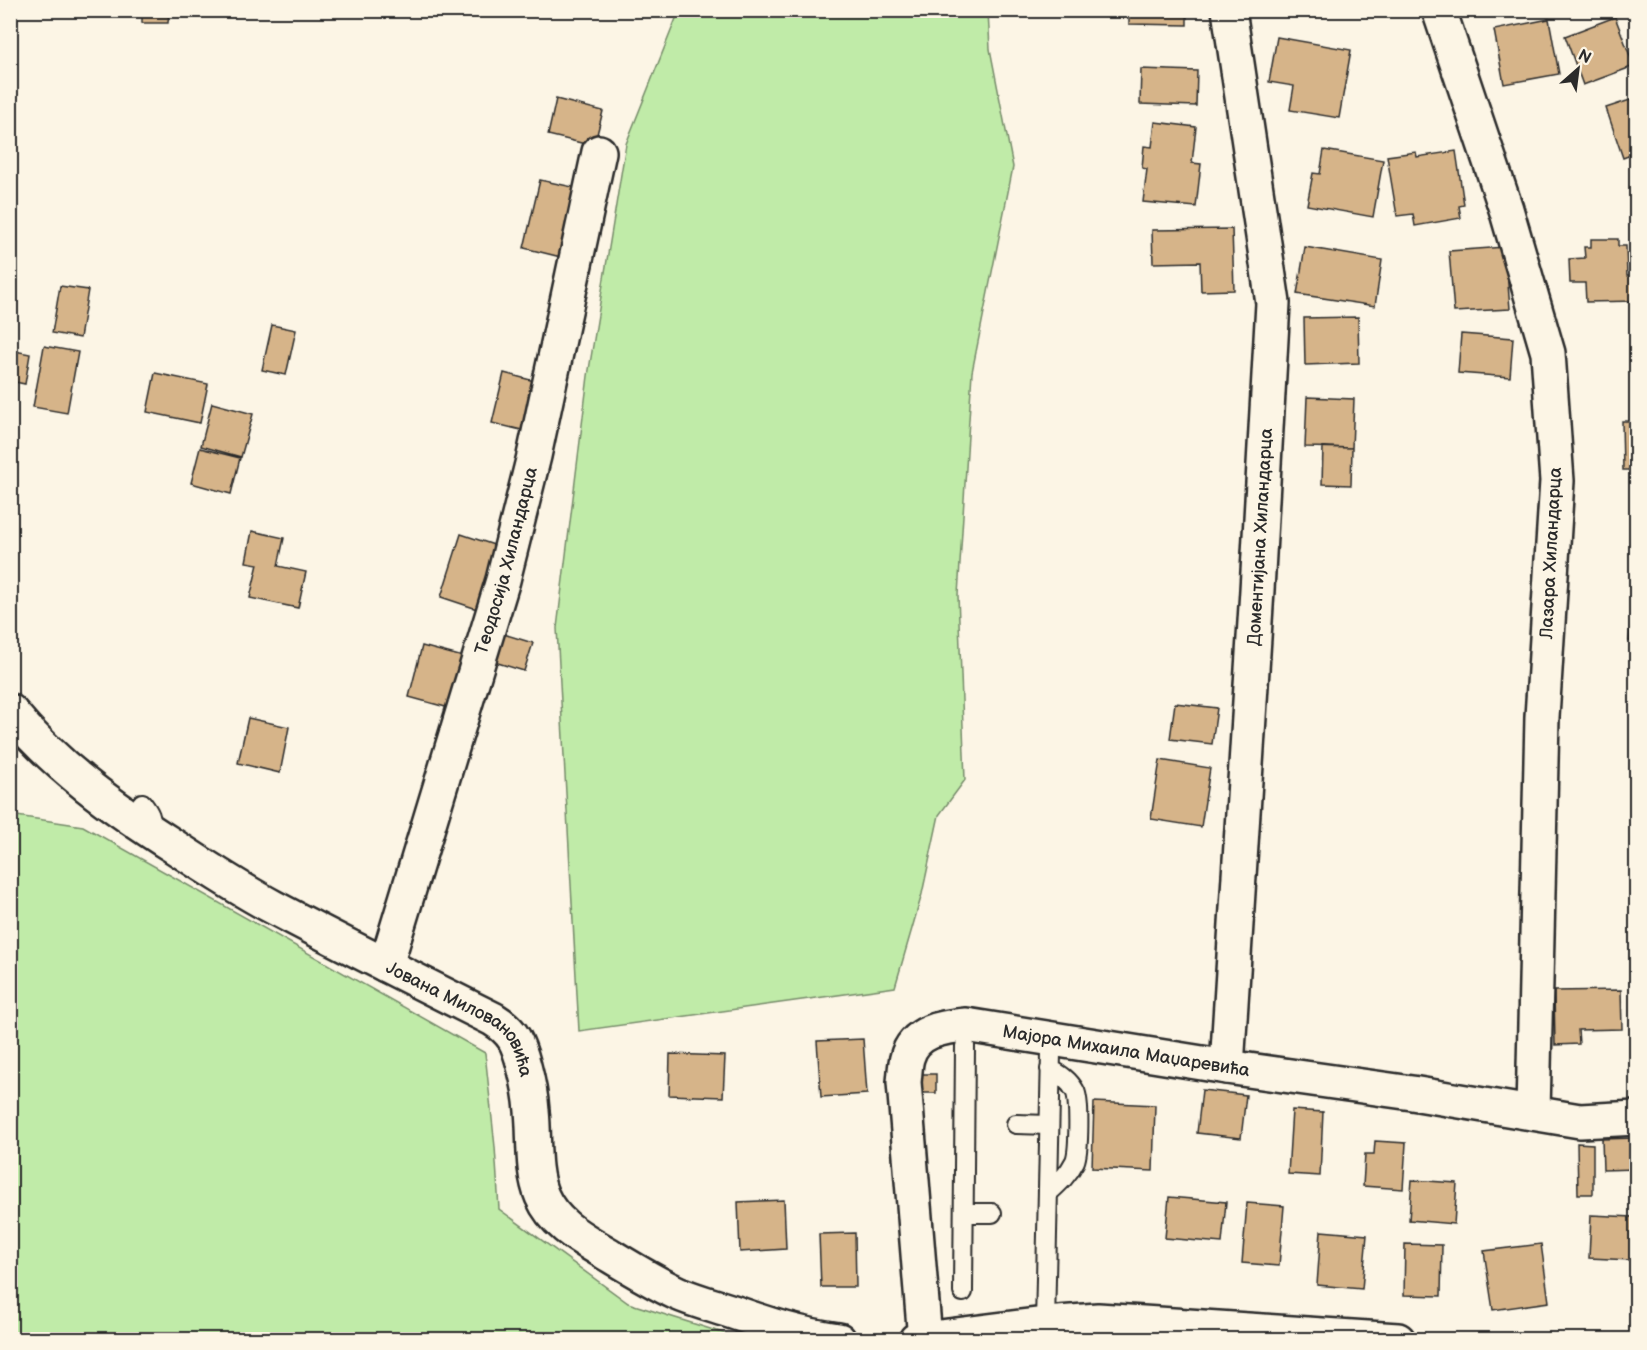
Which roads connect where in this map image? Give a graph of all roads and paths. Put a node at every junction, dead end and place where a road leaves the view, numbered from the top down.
1 (1229, 10) edge
2 (1439, 10) edge
3 (599, 152) dead end
4 (10, 711) edge
5 (386, 965) junction
6 (965, 1046) dead end
7 (1227, 1067) junction
8 (1533, 1112) junction
9 (1636, 1118) edge
10 (1016, 1124) dead end
11 (1049, 1125) junction
12 (1048, 1193) junction
13 (964, 1213) junction
14 (992, 1213) dead end
15 (963, 1292) dead end
16 (1045, 1324) junction
17 (922, 1339) edge
18 (839, 1340) edge
19 (1398, 1340) edge

1 - 7 street, Доментијана Хиландарца
2 - 8 street, Лазара Хиландарца
3 - 5 street, Теодосија Хиландарца
4 - 5 street, Јована Миловановића
5 - 18 street, Јована Миловановића
6 - 13 lane
7 - 8 street, Мајора Михаила Маџаревића
7 - 17 street, Мајора Михаила Маџаревића
8 - 9 street, Мајора Михаила Маџаревића
10 - 11 lane
11 - 12 lane
11 - 12 lane
12 - 16 lane
13 - 14 lane
13 - 15 lane
16 - 17 street
16 - 19 street

